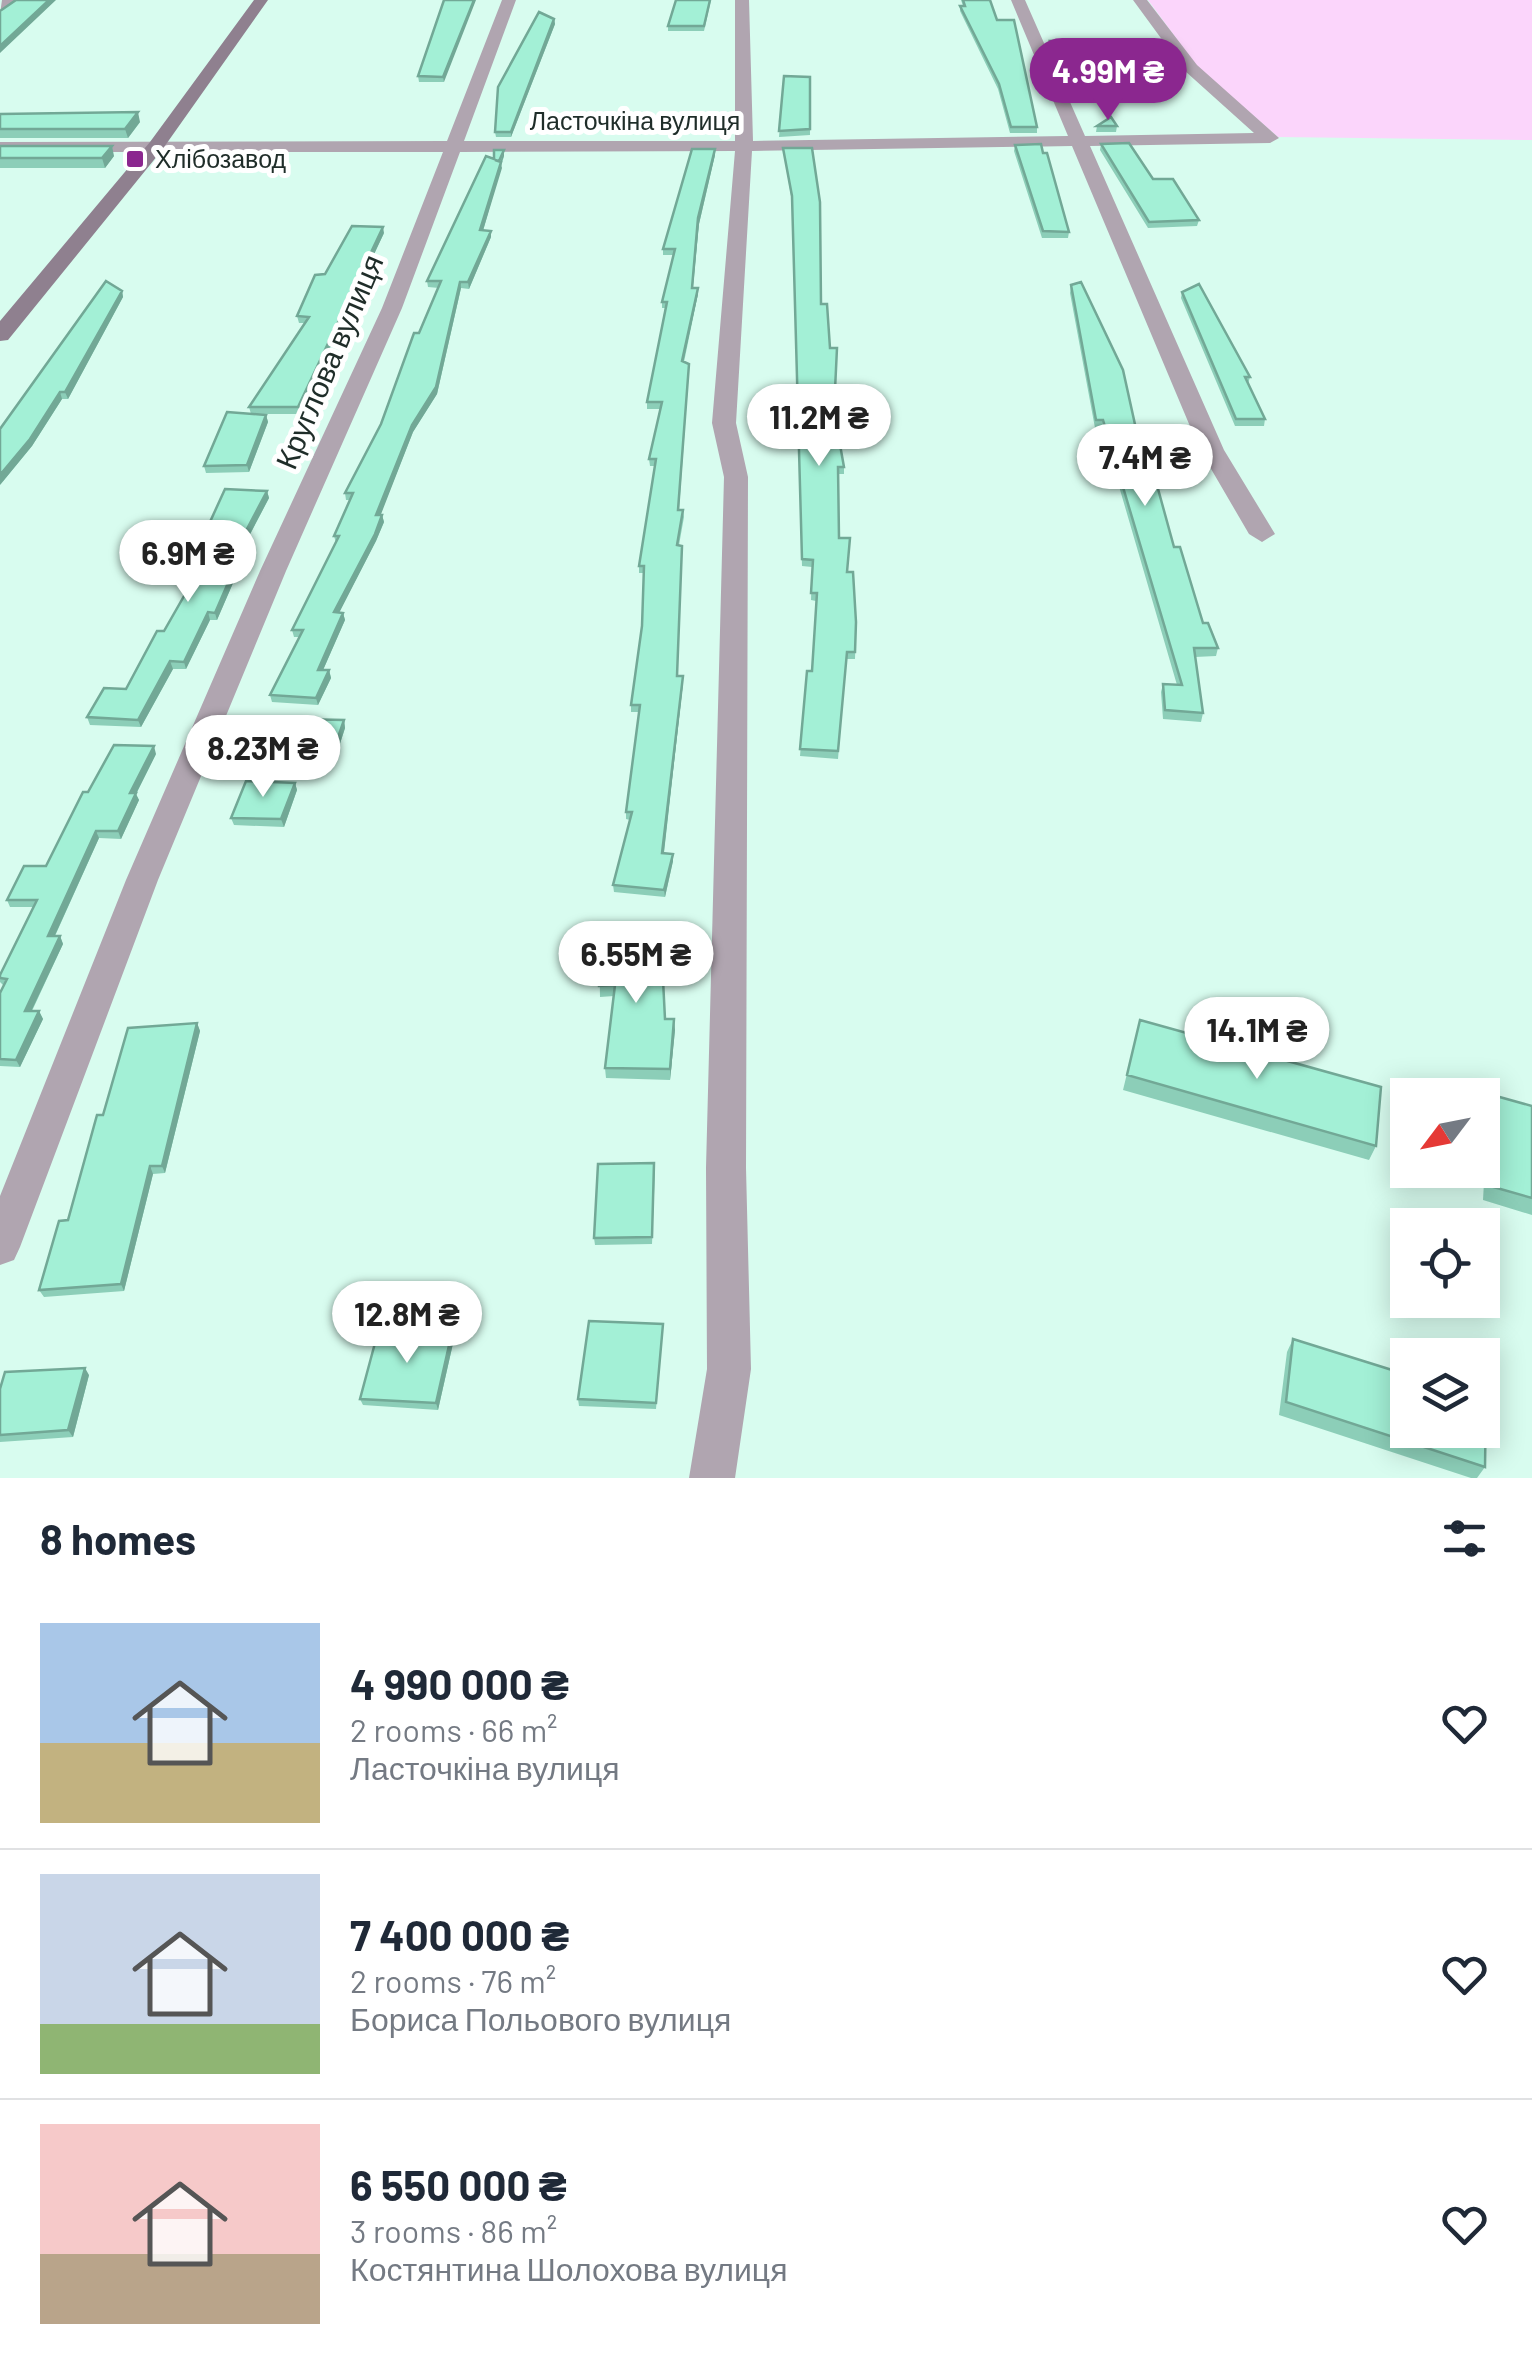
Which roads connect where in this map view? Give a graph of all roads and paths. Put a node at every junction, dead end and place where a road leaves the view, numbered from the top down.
1 (11, 0) edge
2 (260, 0) edge
3 (509, 0) edge
4 (742, 0) edge
5 (1018, 0) edge
6 (1140, 0) edge
7 (0, 10) edge
8 (1083, 143) junction
9 (156, 146) junction
10 (744, 146) junction
11 (0, 147) edge
12 (455, 148) junction
13 (0, 335) edge
14 (1262, 534) dead end
15 (0, 1247) edge
16 (712, 1478) edge

1 - 7 street
2 - 9 street
3 - 12 street, Круглова вулиця
4 - 10 street
5 - 8 street
6 - 8 street, Ласточкіна вулиця
8 - 10 street, Ласточкіна вулиця
8 - 14 street
9 - 11 street, Ласточкіна вулиця
9 - 12 street, Ласточкіна вулиця
9 - 13 street
10 - 12 street, Ласточкіна вулиця
10 - 16 street
12 - 15 street, Круглова вулиця

